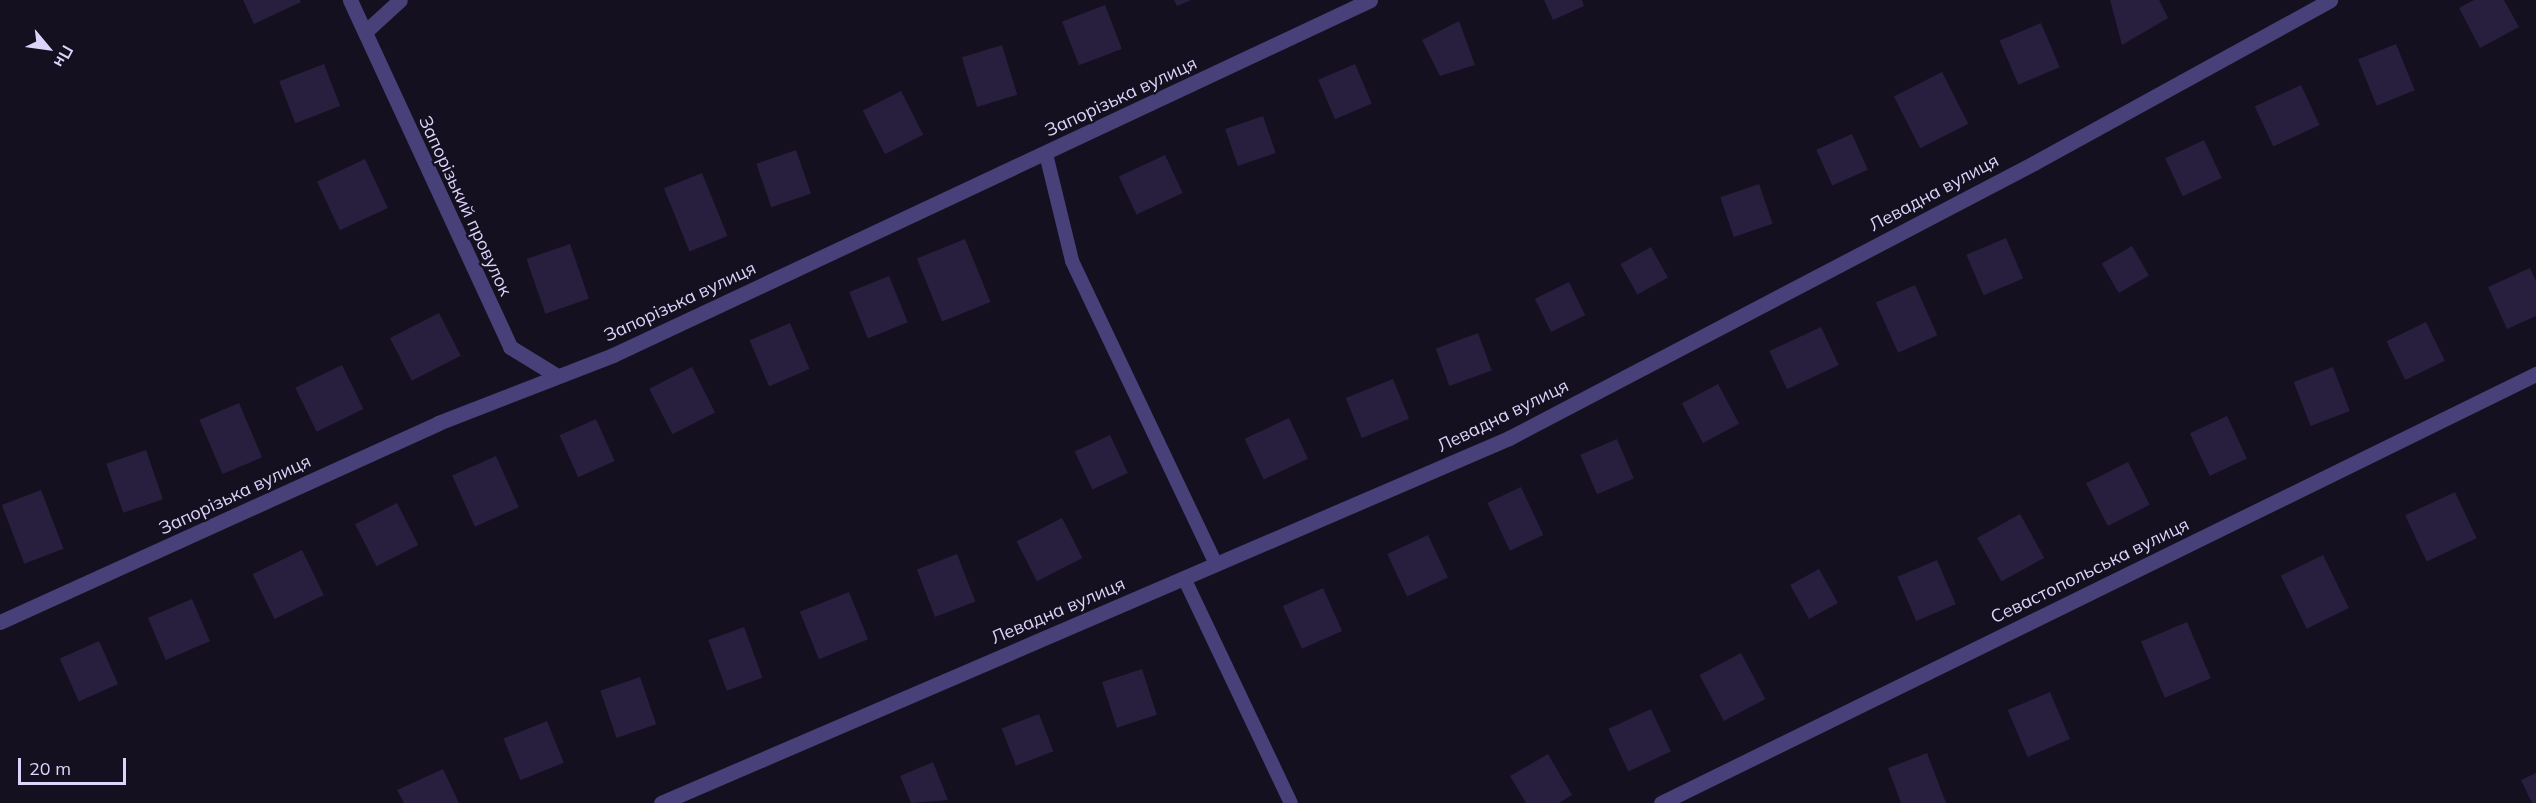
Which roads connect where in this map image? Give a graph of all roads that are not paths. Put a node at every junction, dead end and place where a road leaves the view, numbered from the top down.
1 (350, 0) edge
2 (400, 0) edge
3 (1370, 0) edge
4 (2330, 0) edge
5 (365, 32) junction
6 (1046, 154) junction
7 (554, 374) junction
8 (2536, 374) edge
9 (1216, 564) junction
10 (1184, 578) junction
11 (0, 622) edge
12 (661, 803) edge
13 (1291, 803) edge
14 (1661, 803) edge

1 - 5 street, Запорізький провулок
2 - 5 street
3 - 6 street, Запорізька вулиця
4 - 9 street, Левадна вулиця
5 - 7 street, Запорізький провулок
6 - 7 street, Запорізька вулиця
6 - 9 lane
7 - 11 street, Запорізька вулиця
8 - 14 street, Севастопольська вулиця
9 - 10 street, Левадна вулиця
10 - 12 street, Левадна вулиця
10 - 13 lane

